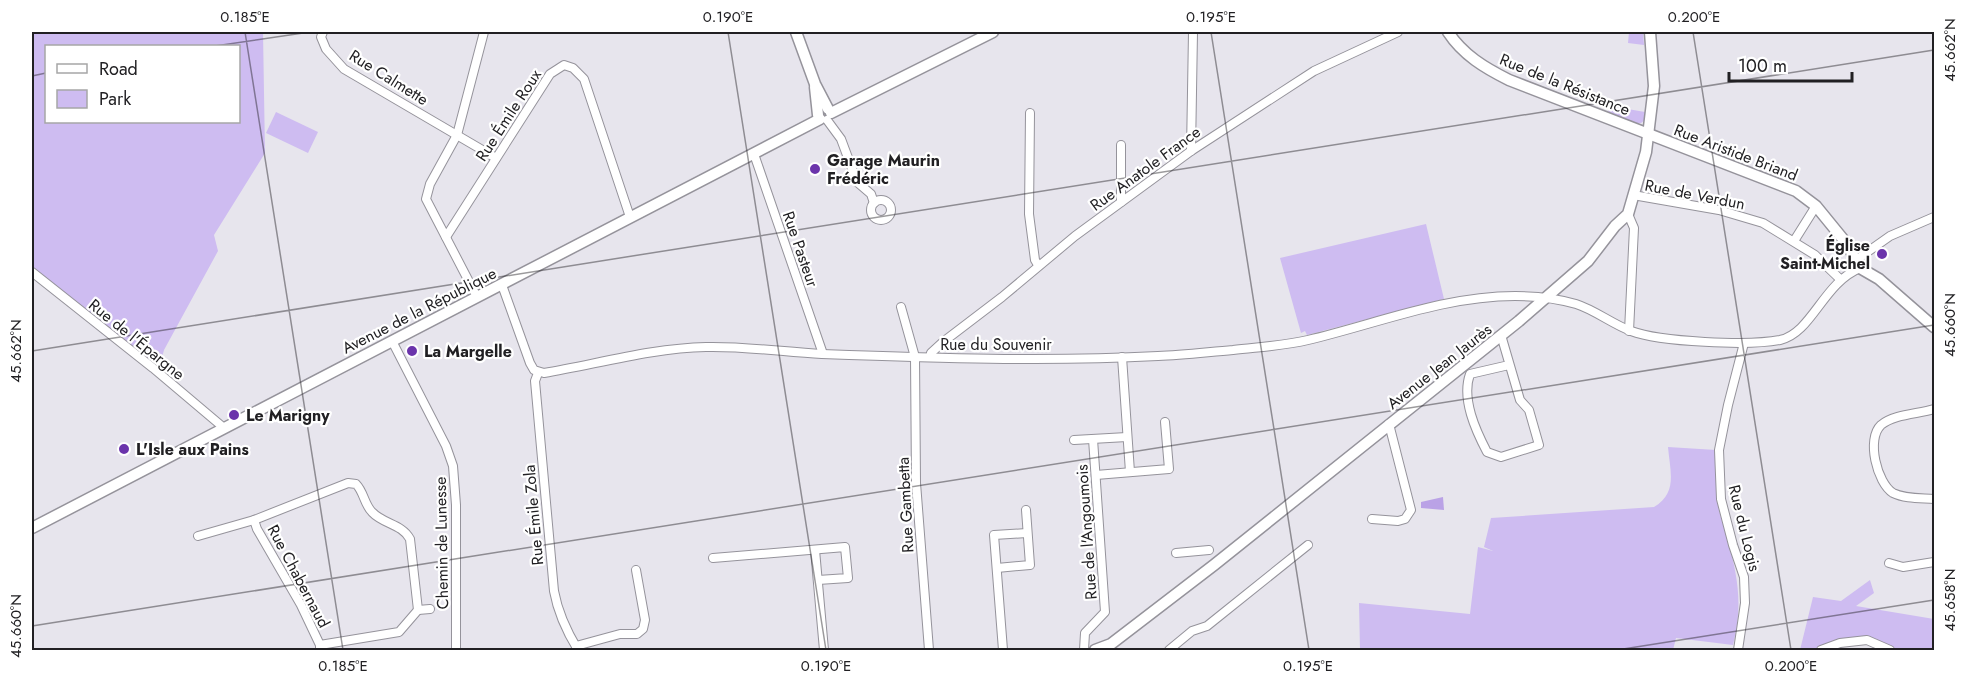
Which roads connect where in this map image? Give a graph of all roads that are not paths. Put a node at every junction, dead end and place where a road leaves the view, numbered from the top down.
1 (323, 32) edge
2 (484, 32) edge
3 (796, 32) edge
4 (993, 32) edge
5 (1193, 32) edge
6 (1398, 32) edge
7 (1448, 32) edge
8 (1650, 32) edge
9 (1030, 112) dead end
10 (825, 115) junction
11 (1650, 134) junction
12 (457, 135) junction
13 (1121, 145) dead end
14 (1191, 151) junction
15 (754, 154) junction
16 (496, 158) junction
17 (1633, 195) junction
18 (1121, 202) junction
19 (874, 203) dead end
20 (1816, 206) junction
21 (1628, 214) junction
22 (630, 217) junction
23 (1935, 217) edge
24 (446, 237) junction
25 (1794, 240) junction
26 (1858, 264) junction
27 (1038, 265) junction
28 (32, 272) edge
29 (1840, 279) junction
30 (502, 285) junction
31 (477, 297) junction
32 (1547, 298) junction
33 (901, 307) dead end
34 (1935, 327) edge
35 (1629, 331) junction
36 (1501, 336) junction
37 (392, 341) junction
38 (1744, 343) junction
39 (823, 354) junction
40 (915, 357) junction
41 (930, 357) junction
42 (1122, 357) junction
43 (1509, 365) junction
44 (538, 373) junction
45 (1935, 409) edge
46 (1165, 422) dead end
47 (1389, 424) junction
48 (224, 428) junction
49 (1127, 437) junction
50 (1093, 439) junction
51 (1074, 440) dead end
52 (1130, 472) junction
53 (1096, 475) junction
54 (1935, 499) edge
55 (1026, 510) dead end
56 (1372, 519) dead end
57 (254, 520) junction
58 (32, 528) edge
59 (1028, 533) junction
60 (198, 536) dead end
61 (1308, 545) dead end
62 (814, 550) junction
63 (1209, 550) dead end
64 (1176, 553) dead end
65 (713, 558) dead end
66 (1935, 562) edge
67 (1889, 563) dead end
68 (997, 568) junction
69 (636, 570) dead end
70 (818, 580) junction
71 (430, 609) dead end
72 (418, 610) junction
73 (1109, 647) edge
74 (320, 648) edge
75 (577, 648) edge
76 (456, 651) edge
77 (824, 651) edge
78 (929, 651) edge
79 (1003, 651) edge
80 (1084, 651) edge
81 (1095, 651) edge
82 (1169, 651) edge
83 (1738, 651) edge
84 (1821, 651) edge
85 (1890, 651) edge

1 - 12 street, Rue Calmette
2 - 12 street
3 - 10 main road
4 - 10 main road, Avenue de la République
5 - 14 street
6 - 14 street, Rue Anatole France
7 - 11 main road, Rue de la Résistance
8 - 11 main road, Avenue Jean Jaurès
9 - 27 street
10 - 15 main road, Avenue de la République
10 - 19 street
11 - 17 main road, Avenue Jean Jaurès
11 - 20 main road, Rue Aristide Briand
12 - 16 street, Rue Calmette
12 - 24 street
13 - 18 street
14 - 18 street, Rue Anatole France
15 - 22 main road, Avenue de la République
15 - 39 street, Rue Pasteur
16 - 22 street, Rue Émile Roux
16 - 24 street, Rue Émile Roux
17 - 21 main road, Avenue Jean Jaurès
17 - 25 street, Rue de Verdun
18 - 27 street, Rue Anatole France
20 - 25 street
20 - 26 main road, Rue Aristide Briand
21 - 32 main road, Avenue Jean Jaurès
21 - 35 street
22 - 30 main road, Avenue de la République
23 - 26 street
24 - 31 street
25 - 29 street, Rue de Verdun
26 - 29 street
26 - 34 main road, Rue Aristide Briand
27 - 41 street, Rue Anatole France
28 - 48 street, Rue de l'Épargne
29 - 38 street, Rue du Souvenir
30 - 31 main road, Avenue de la République
30 - 44 street
31 - 37 main road, Avenue de la République
32 - 35 street, Rue du Souvenir
32 - 36 main road, Avenue Jean Jaurès
32 - 42 street, Rue du Souvenir
33 - 40 street, Rue Gambetta
35 - 38 street, Rue du Souvenir
36 - 43 street
36 - 47 main road, Avenue Jean Jaurès
37 - 48 main road, Avenue de la République
37 - 76 street, Chemin de Lunesse
38 - 83 street, Rue du Logis
39 - 40 street, Rue du Souvenir
39 - 44 street, Rue du Souvenir
40 - 41 street, Rue du Souvenir
40 - 78 street, Rue Gambetta
41 - 42 street, Rue du Souvenir
42 - 49 street
43 - 43 street
44 - 75 street, Rue Émile Zola
45 - 54 street
46 - 52 street
47 - 56 street
47 - 73 main road, Avenue Jean Jaurès
48 - 58 main road, Avenue de la République
49 - 50 street
49 - 52 street
50 - 51 street
50 - 53 street, Rue de l'Angoumois
52 - 53 street
53 - 80 street, Rue de l'Angoumois
55 - 59 street
57 - 60 street, Rue Chabernaud
57 - 72 street, Rue Chabernaud
57 - 74 street, Rue Chabernaud
59 - 68 street
59 - 68 street
61 - 82 street
62 - 65 street
62 - 70 street
62 - 70 street
63 - 64 street
66 - 67 street
68 - 79 street
69 - 75 street
70 - 77 street
71 - 72 street
72 - 74 street, Rue Chabernaud
73 - 81 main road, Avenue Jean Jaurès
84 - 85 street

